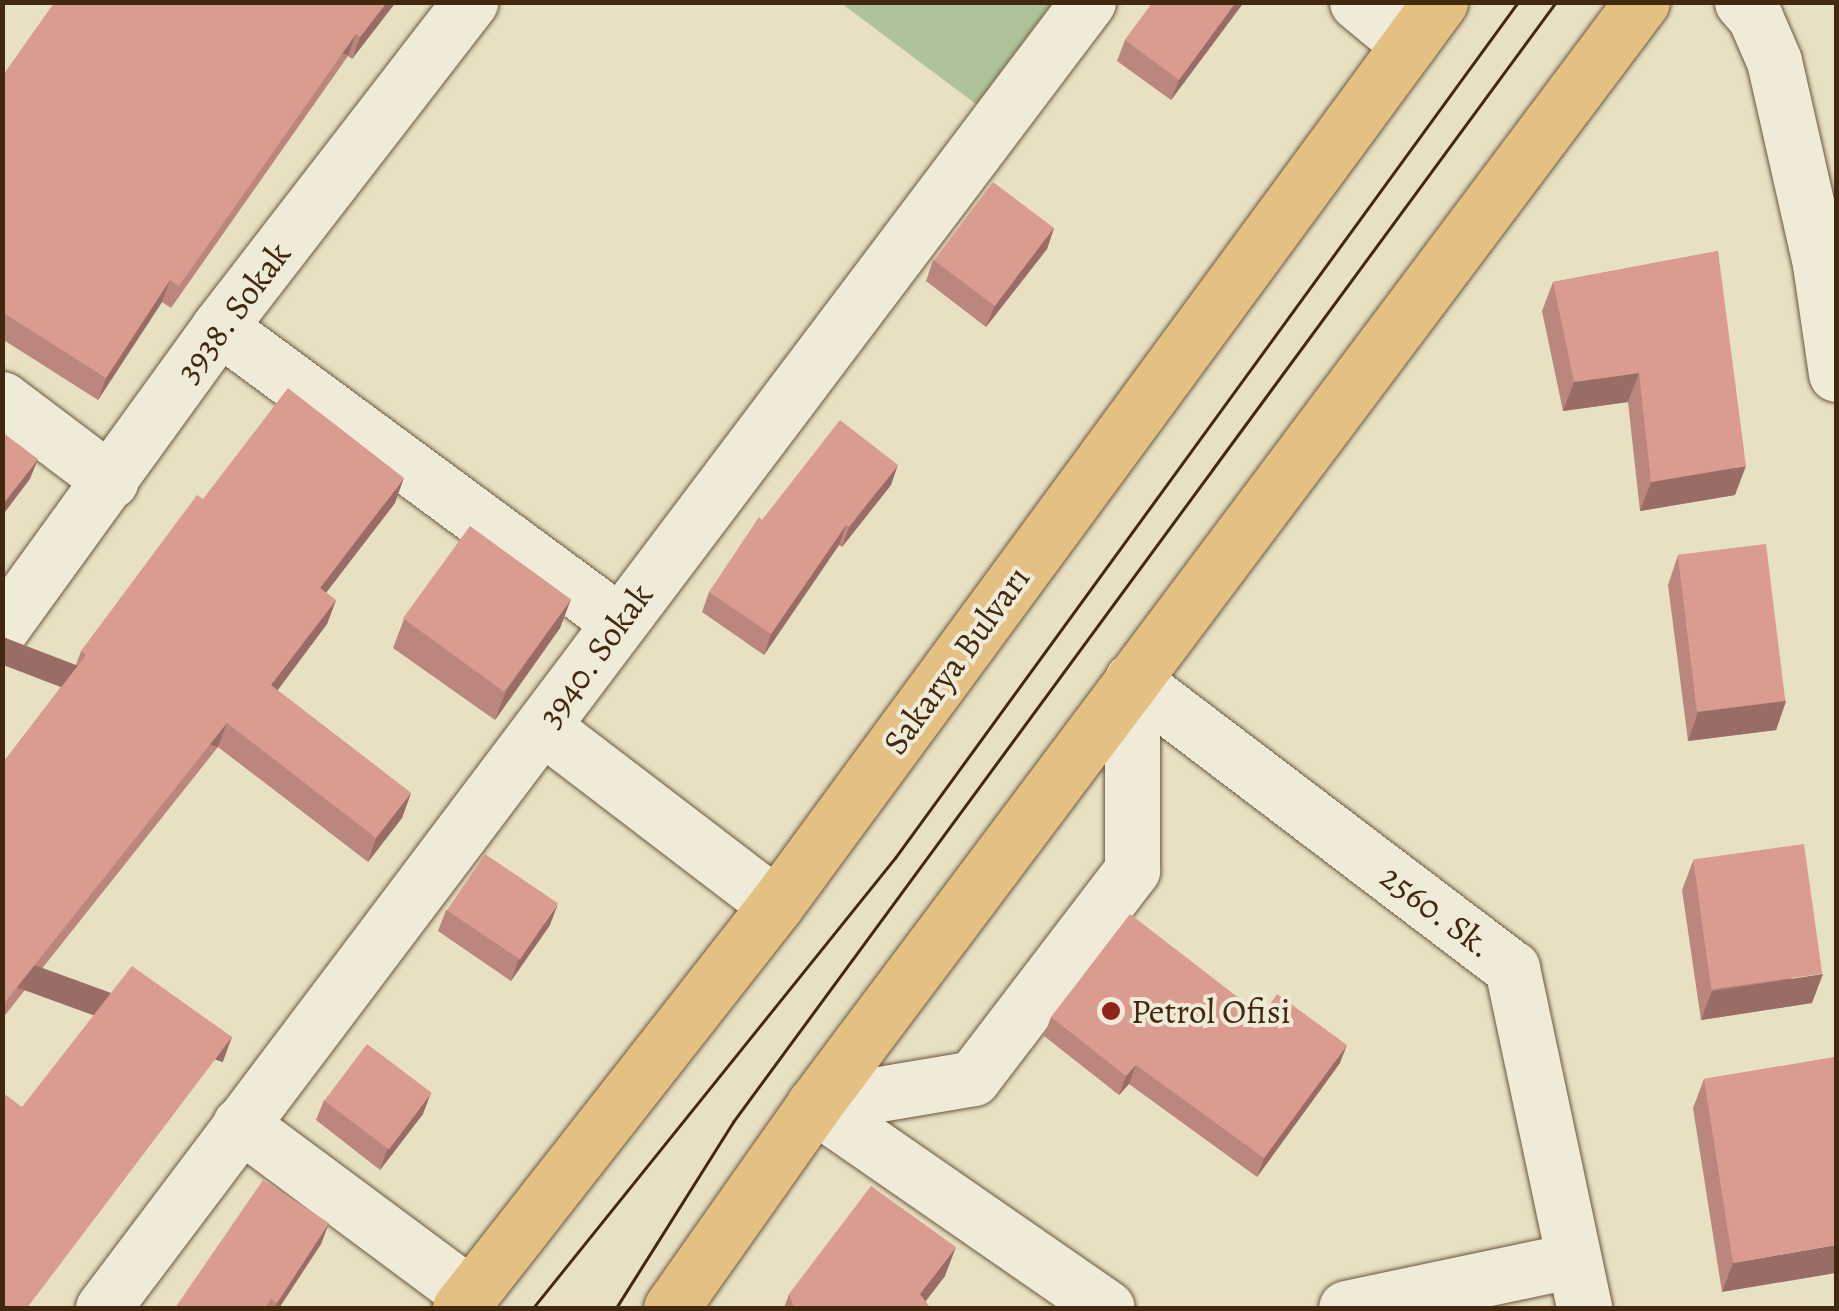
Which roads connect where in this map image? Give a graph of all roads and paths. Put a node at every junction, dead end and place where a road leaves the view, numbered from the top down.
1 (470, 2) edge
2 (1088, 2) edge
3 (1357, 2) edge
4 (1642, 2) edge
5 (1742, 2) edge
6 (1424, 24) edge
7 (219, 328) junction
8 (1835, 341) edge
9 (2, 399) edge
10 (111, 480) junction
11 (619, 622) junction
12 (2, 627) edge
13 (1132, 680) junction
14 (543, 726) junction
15 (776, 906) junction
16 (814, 1104) junction
17 (240, 1124) junction
18 (1578, 1284) edge
19 (466, 1302) edge
20 (103, 1308) edge
21 (671, 1308) edge
22 (1106, 1308) edge
23 (1346, 1308) edge

1 - 7 street, 3938. Sokak
2 - 11 street, 3940. Sokak
3 - 6 street
4 - 13 main road
5 - 8 street
6 - 15 main road, Sakarya Bulvarı
7 - 10 street, 3938. Sokak
7 - 11 street
9 - 10 street
10 - 12 street, 3938. Sokak
11 - 14 street, 3940. Sokak
13 - 16 main road
13 - 16 street
13 - 18 street, 2560. Sk.
14 - 15 street
14 - 17 street, 3940. Sokak
15 - 19 main road, Sakarya Bulvarı
16 - 21 main road
16 - 22 street
17 - 19 street
17 - 20 street, 3940. Sokak
18 - 23 street

